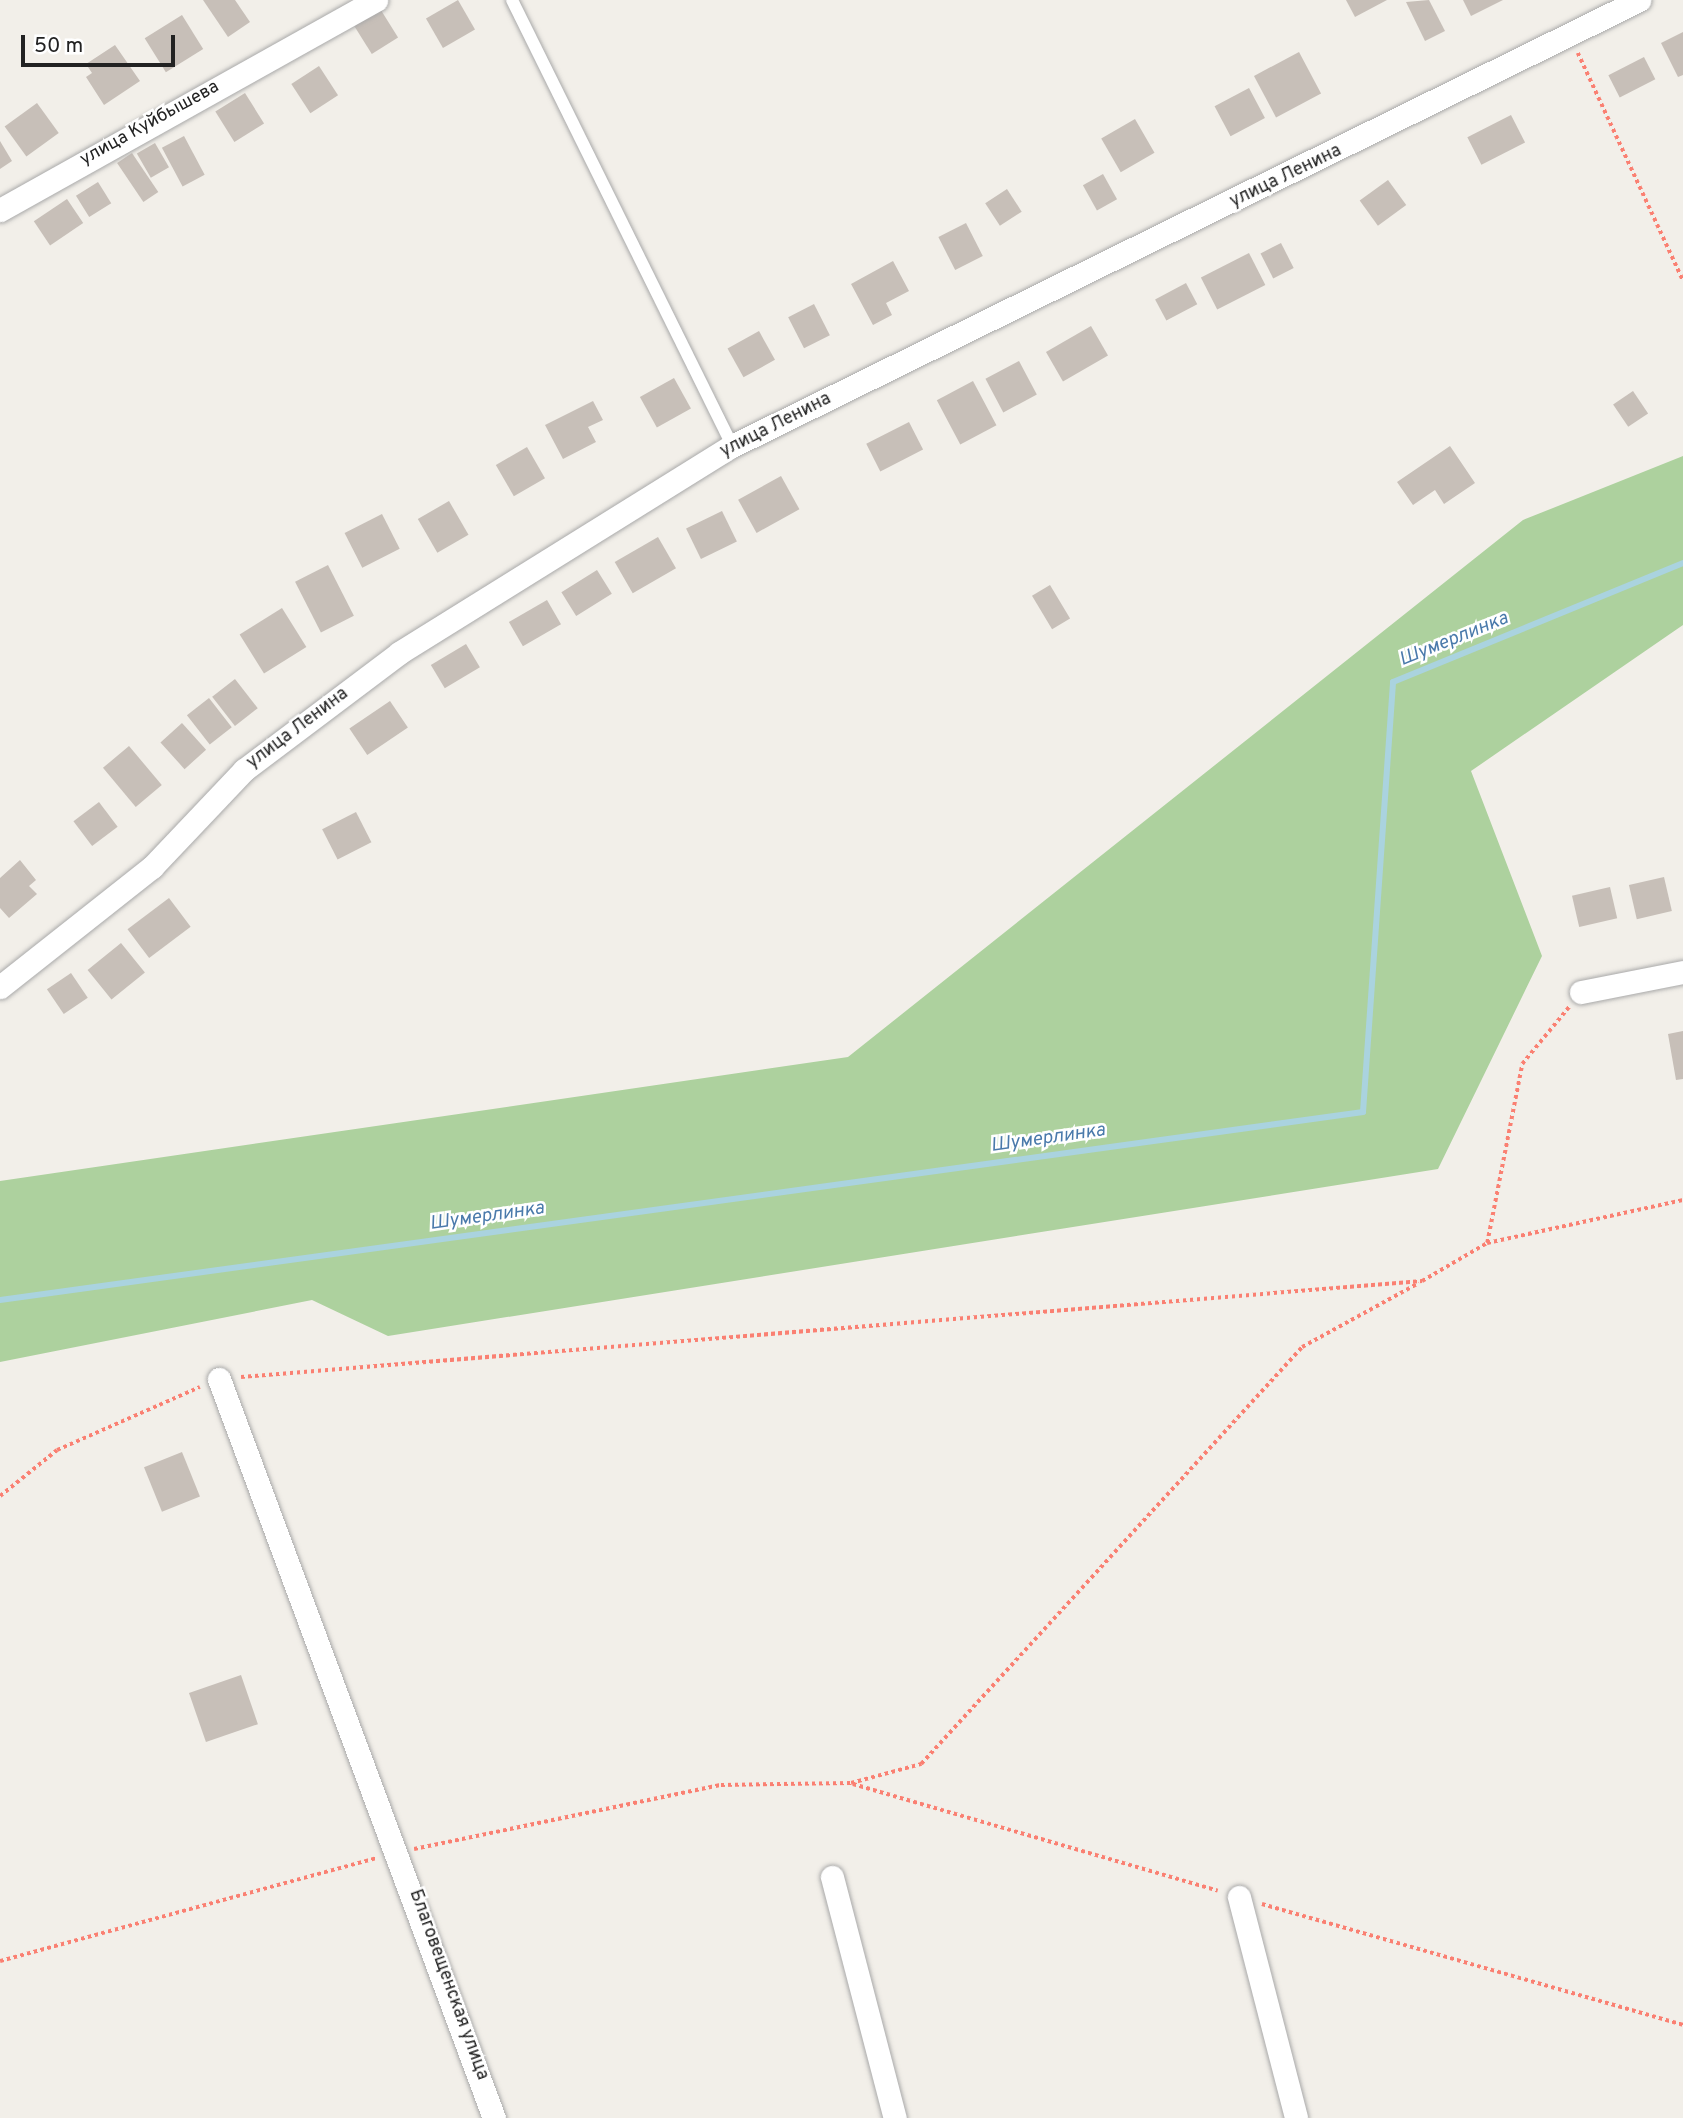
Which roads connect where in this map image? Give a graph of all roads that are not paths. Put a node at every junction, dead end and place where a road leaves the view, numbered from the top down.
1 (376, 0) edge
2 (512, 0) edge
3 (1639, 0) edge
4 (0, 210) edge
5 (732, 446) junction
6 (1683, 972) edge
7 (0, 988) edge
8 (1581, 992) road end
9 (219, 1378) road end
10 (832, 1877) dead end
11 (1239, 1897) road end
12 (494, 2118) edge
13 (895, 2118) edge
14 (1296, 2118) edge

1 - 4 street, улица Куйбышева
2 - 5 lane
3 - 5 street, улица Ленина
5 - 7 street, улица Ленина
6 - 8 street
9 - 12 street, Благовещенская улица
10 - 13 street
11 - 14 street

